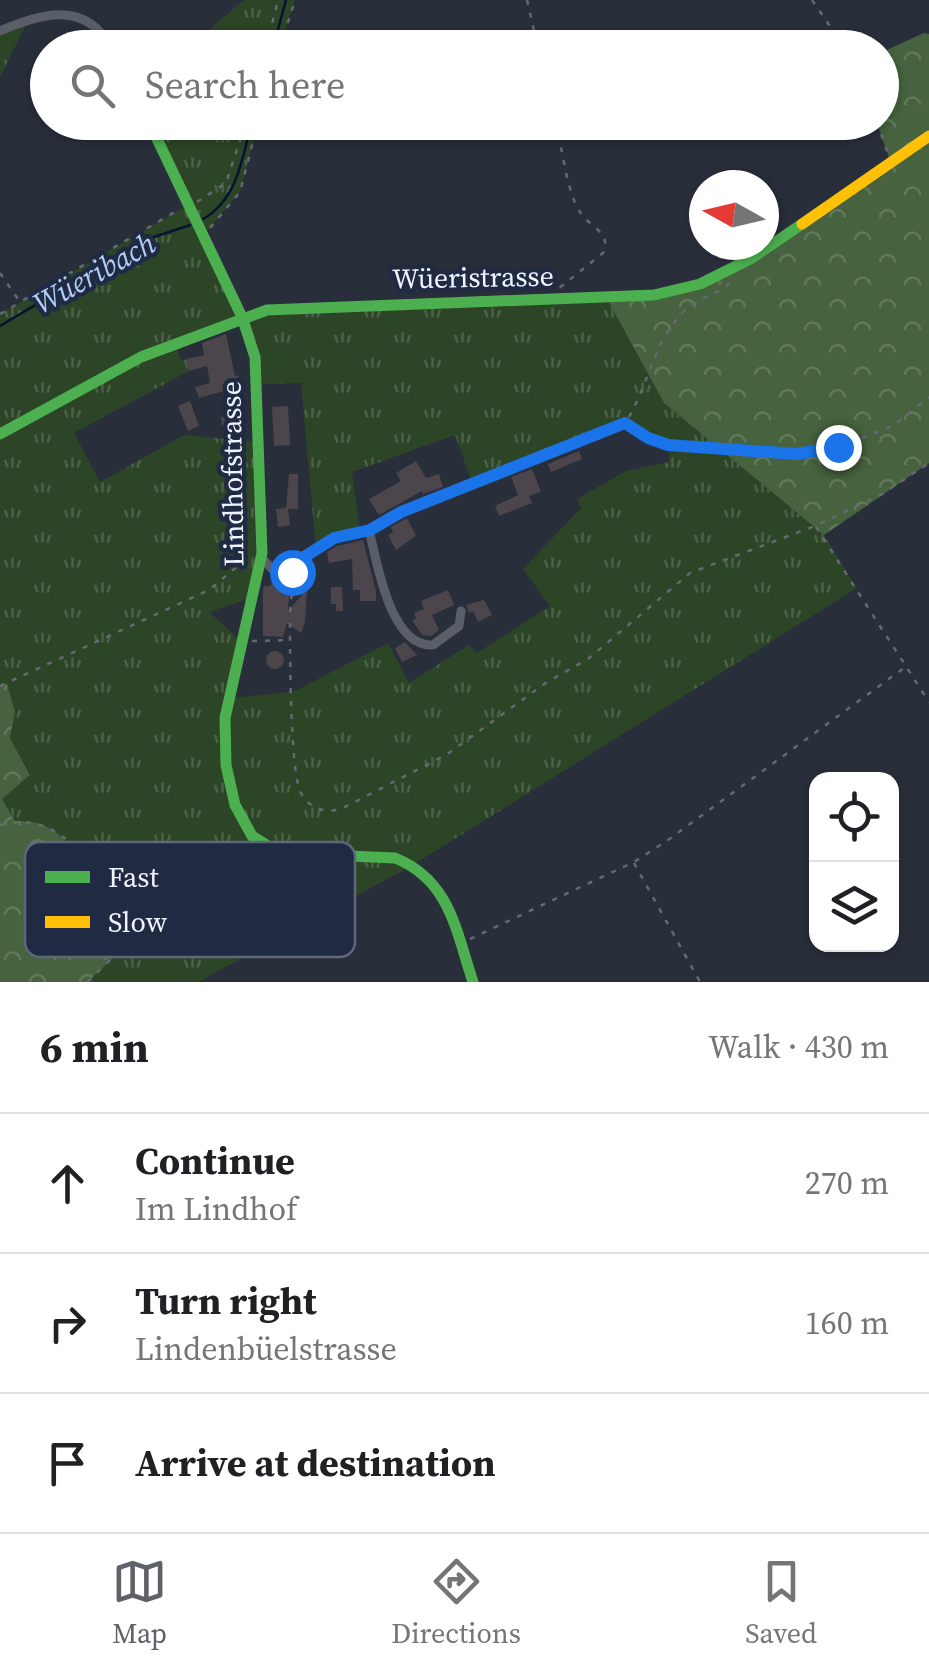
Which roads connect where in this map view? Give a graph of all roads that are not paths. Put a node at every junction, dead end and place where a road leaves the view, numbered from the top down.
1 (0, 30) edge
2 (98, 30) edge
3 (929, 136) edge
4 (158, 140) edge
5 (242, 317) junction
6 (625, 423) road end
7 (0, 434) edge
8 (370, 530) junction
9 (262, 556) junction
10 (278, 571) junction
11 (257, 584) junction
12 (461, 611) dead end
13 (259, 842) edge
14 (355, 856) edge
15 (473, 982) edge

1 - 2 street
3 - 5 street, Wüeristrasse
4 - 5 street, Lindhofstrasse
5 - 7 street, Wüeristrasse
5 - 9 street, Lindhofstrasse
6 - 8 street
8 - 10 street
8 - 12 street
9 - 10 street
9 - 11 street, Lindhofstrasse
10 - 11 street
11 - 13 street, Lindhofstrasse
14 - 15 street, Lindhofstrasse

